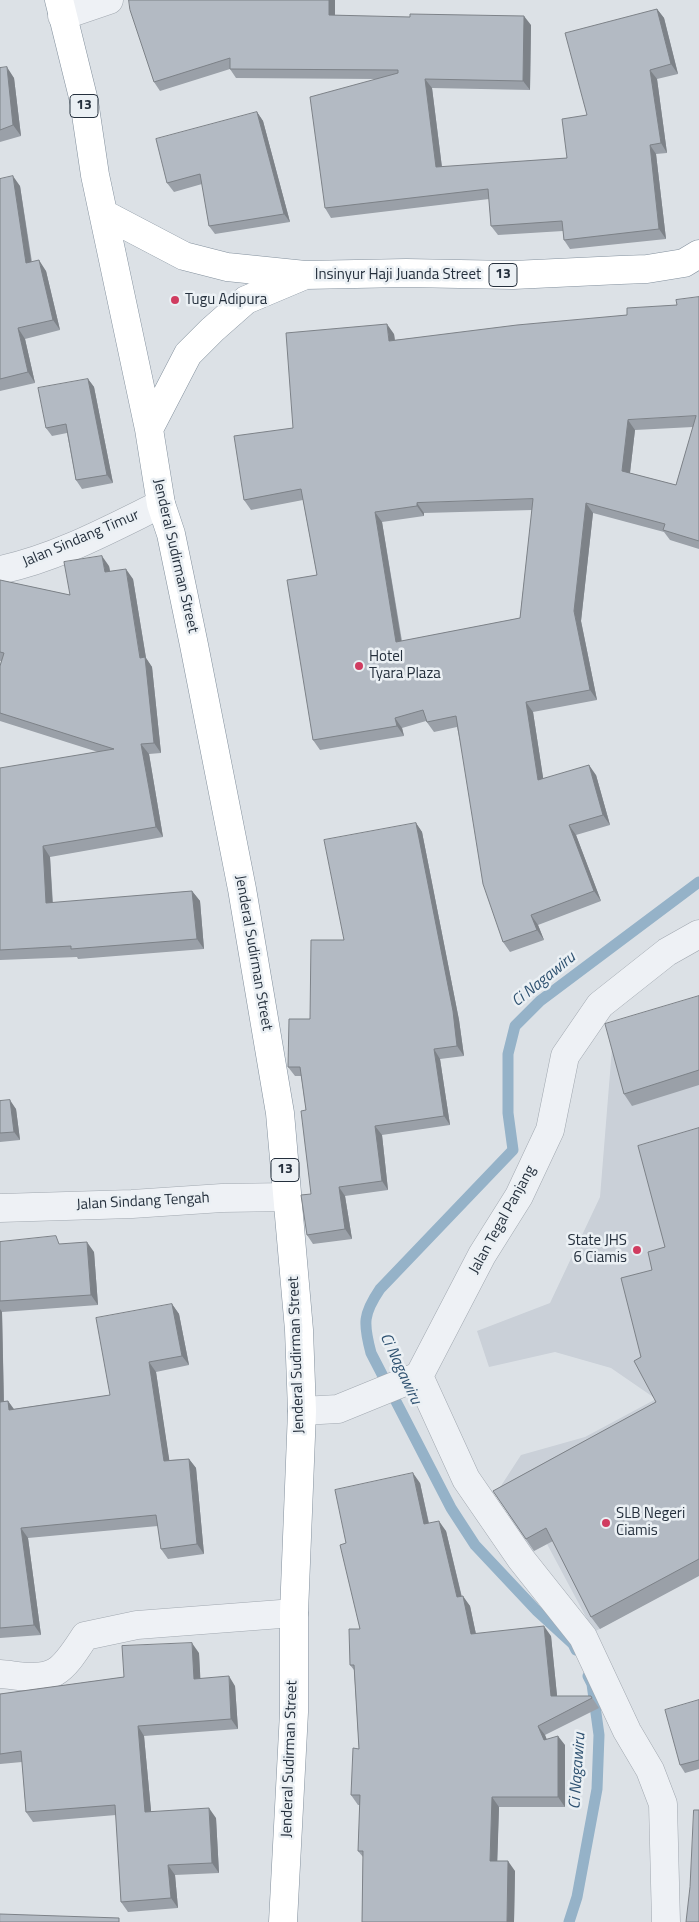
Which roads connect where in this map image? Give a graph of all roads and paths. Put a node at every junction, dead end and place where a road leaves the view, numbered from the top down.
1 (109, 0) edge
2 (60, 8) edge
3 (104, 214) junction
4 (699, 254) edge
5 (305, 275) junction
6 (149, 429) junction
7 (161, 504) junction
8 (0, 570) edge
9 (699, 934) edge
10 (287, 1197) junction
11 (0, 1208) edge
12 (419, 1376) junction
13 (302, 1411) junction
14 (294, 1613) junction
15 (0, 1674) edge
16 (283, 1922) edge
17 (666, 1922) edge

1 - 2 street
2 - 3 highway, Jenderal Sudirman Street / 13
3 - 5 highway, 13
3 - 6 highway, Jenderal Sudirman Street / 13
4 - 5 highway, Insinyur Haji Juanda Street / 13
5 - 6 highway, 13
6 - 7 highway, Jenderal Sudirman Street / 13
7 - 8 street, Jalan Sindang Timur
7 - 10 highway, Jenderal Sudirman Street / 13
9 - 12 street, Jalan Tegal Panjang
10 - 11 street, Jalan Sindang Tengah
10 - 13 highway, Jenderal Sudirman Street / 13
12 - 13 street
12 - 17 street
13 - 14 highway, Jenderal Sudirman Street / 13
14 - 15 street
14 - 16 highway, Jenderal Sudirman Street / 13

